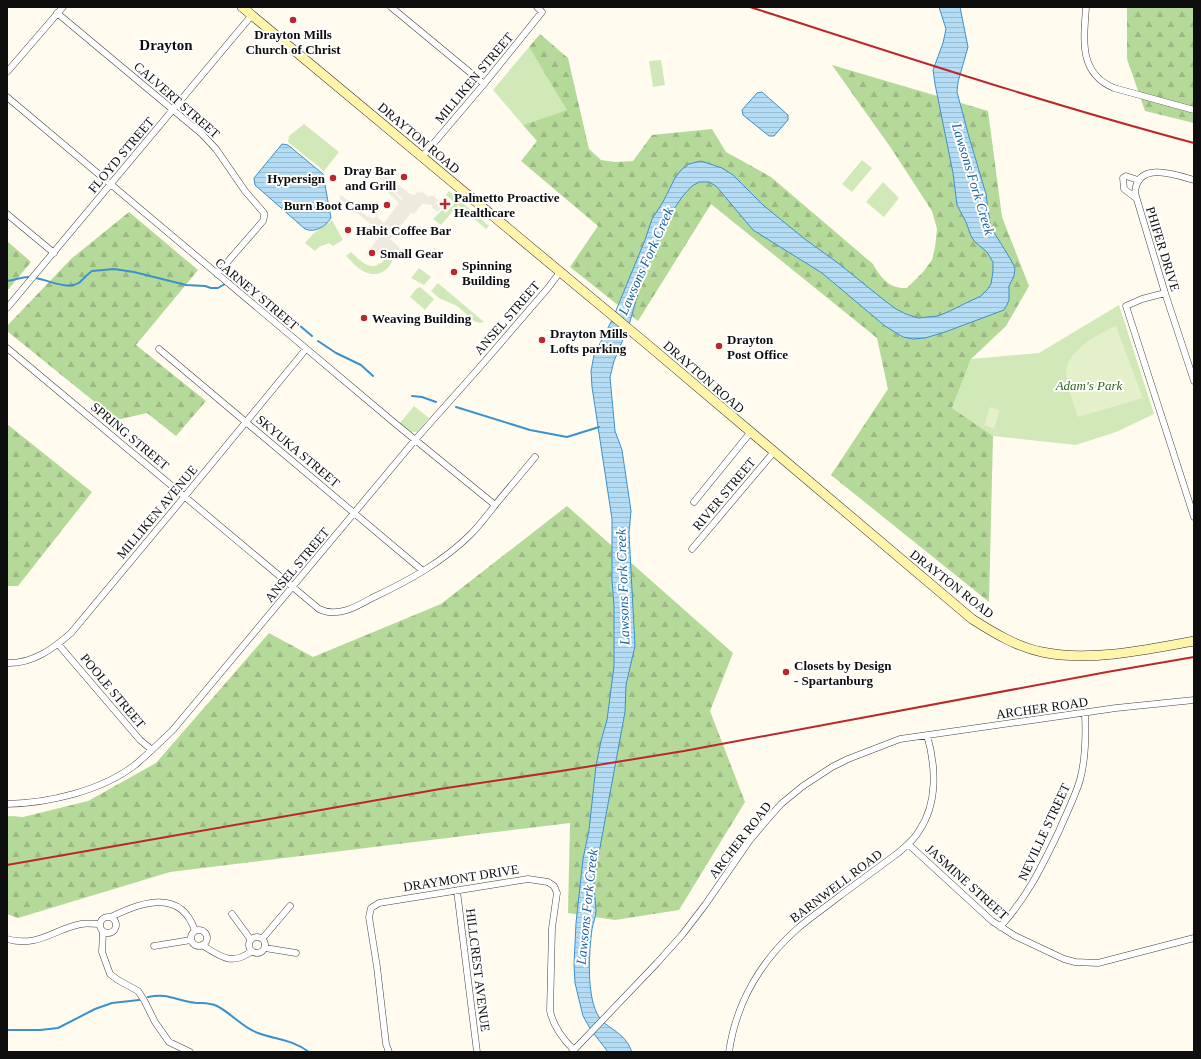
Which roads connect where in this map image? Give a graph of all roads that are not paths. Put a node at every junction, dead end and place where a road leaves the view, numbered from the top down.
1 (63, 7) edge
2 (242, 7) edge
3 (391, 7) edge
4 (537, 7) edge
5 (1086, 7) edge
6 (57, 13) junction
7 (252, 15) junction
8 (7, 72) edge
9 (484, 84) junction
10 (7, 97) edge
11 (173, 110) junction
12 (1194, 110) edge
13 (422, 157) junction
14 (1138, 180) junction
15 (1194, 180) edge
16 (111, 185) junction
17 (1136, 198) junction
18 (7, 214) edge
19 (54, 253) junction
20 (560, 272) junction
21 (219, 276) junction
22 (1165, 293) junction
23 (7, 308) edge
24 (7, 348) edge
25 (159, 349) dead end
26 (306, 349) junction
27 (1193, 373) edge
28 (1194, 381) edge
29 (246, 421) junction
30 (750, 433) junction
31 (415, 440) junction
32 (773, 453) junction
33 (535, 457) dead end
34 (185, 496) junction
35 (694, 502) dead end
36 (495, 505) junction
37 (354, 512) junction
38 (1194, 517) edge
39 (692, 550) dead end
40 (423, 571) junction
41 (293, 587) junction
42 (1194, 641) edge
43 (58, 644) junction
44 (7, 663) edge
45 (1194, 700) edge
46 (1086, 713) junction
47 (927, 735) junction
48 (152, 750) junction
49 (7, 804) edge
50 (908, 844) junction
51 (457, 891) junction
52 (290, 906) dead end
53 (232, 914) dead end
54 (111, 916) junction
55 (100, 924) junction
56 (1000, 927) junction
57 (195, 931) junction
58 (103, 932) junction
59 (1194, 938) edge
60 (7, 939) edge
61 (262, 939) junction
62 (192, 940) junction
63 (251, 940) junction
64 (202, 945) junction
65 (154, 946) dead end
66 (265, 948) junction
67 (252, 951) junction
68 (296, 953) dead end
69 (573, 1051) edge
70 (190, 1052) edge
71 (389, 1052) edge
72 (477, 1052) edge
73 (730, 1052) edge

1 - 6 street
2 - 7 main road, DRAYTON ROAD
3 - 9 street
4 - 9 street, MILLIKEN STREET
5 - 12 street
6 - 8 street
6 - 11 street, CALVERT STREET
7 - 11 street, FLOYD STREET
7 - 13 main road, DRAYTON ROAD
9 - 13 street, MILLIKEN STREET
10 - 16 street, CARNEY STREET
11 - 16 street, FLOYD STREET
11 - 21 street, CALVERT STREET
13 - 20 main road, DRAYTON ROAD
14 - 15 street
14 - 17 street, PHIFER DRIVE
14 - 17 street
16 - 19 street, FLOYD STREET
16 - 21 street, CARNEY STREET
17 - 22 street, PHIFER DRIVE
18 - 19 street
19 - 23 street, FLOYD STREET
20 - 30 main road, DRAYTON ROAD
20 - 31 street, ANSEL STREET
21 - 26 street, CARNEY STREET
22 - 27 street, PHIFER DRIVE
22 - 38 street
24 - 34 street, SPRING STREET
25 - 29 street, SKYUKA STREET
26 - 29 street, MILLIKEN AVENUE
26 - 31 street, CARNEY STREET
27 - 28 street, PHIFER DRIVE
29 - 34 street, MILLIKEN AVENUE
29 - 37 street, SKYUKA STREET
30 - 32 main road, DRAYTON ROAD
30 - 35 street
31 - 36 street, CARNEY STREET
31 - 37 street, ANSEL STREET
32 - 39 street, RIVER STREET
32 - 42 main road, DRAYTON ROAD
33 - 36 street, SPRING STREET
34 - 41 street, SPRING STREET
34 - 43 street, MILLIKEN AVENUE
36 - 40 street, SPRING STREET
37 - 40 street, SKYUKA STREET
37 - 41 street, ANSEL STREET
40 - 41 street, SPRING STREET
41 - 48 street, ANSEL STREET
43 - 44 street, MILLIKEN AVENUE
43 - 48 street, POOLE STREET
45 - 46 street, ARCHER ROAD
46 - 47 street, ARCHER ROAD
46 - 56 street, NEVILLE STREET
47 - 50 street, BARNWELL ROAD
47 - 69 street, ARCHER ROAD
48 - 49 street, ANSEL STREET
50 - 56 street, JASMINE STREET
50 - 73 street, BARNWELL ROAD
51 - 69 street, DRAYMONT DRIVE
51 - 71 street, DRAYMONT DRIVE
51 - 72 street, HILLCREST AVENUE
52 - 61 street
53 - 63 street
54 - 55 street
54 - 57 street
54 - 58 street
55 - 58 street
55 - 60 street
56 - 59 street, JASMINE STREET
57 - 62 street
57 - 64 street
58 - 70 street
61 - 63 street
61 - 66 street
62 - 64 street
62 - 65 street
63 - 67 street
64 - 67 street
66 - 67 street
66 - 68 street

